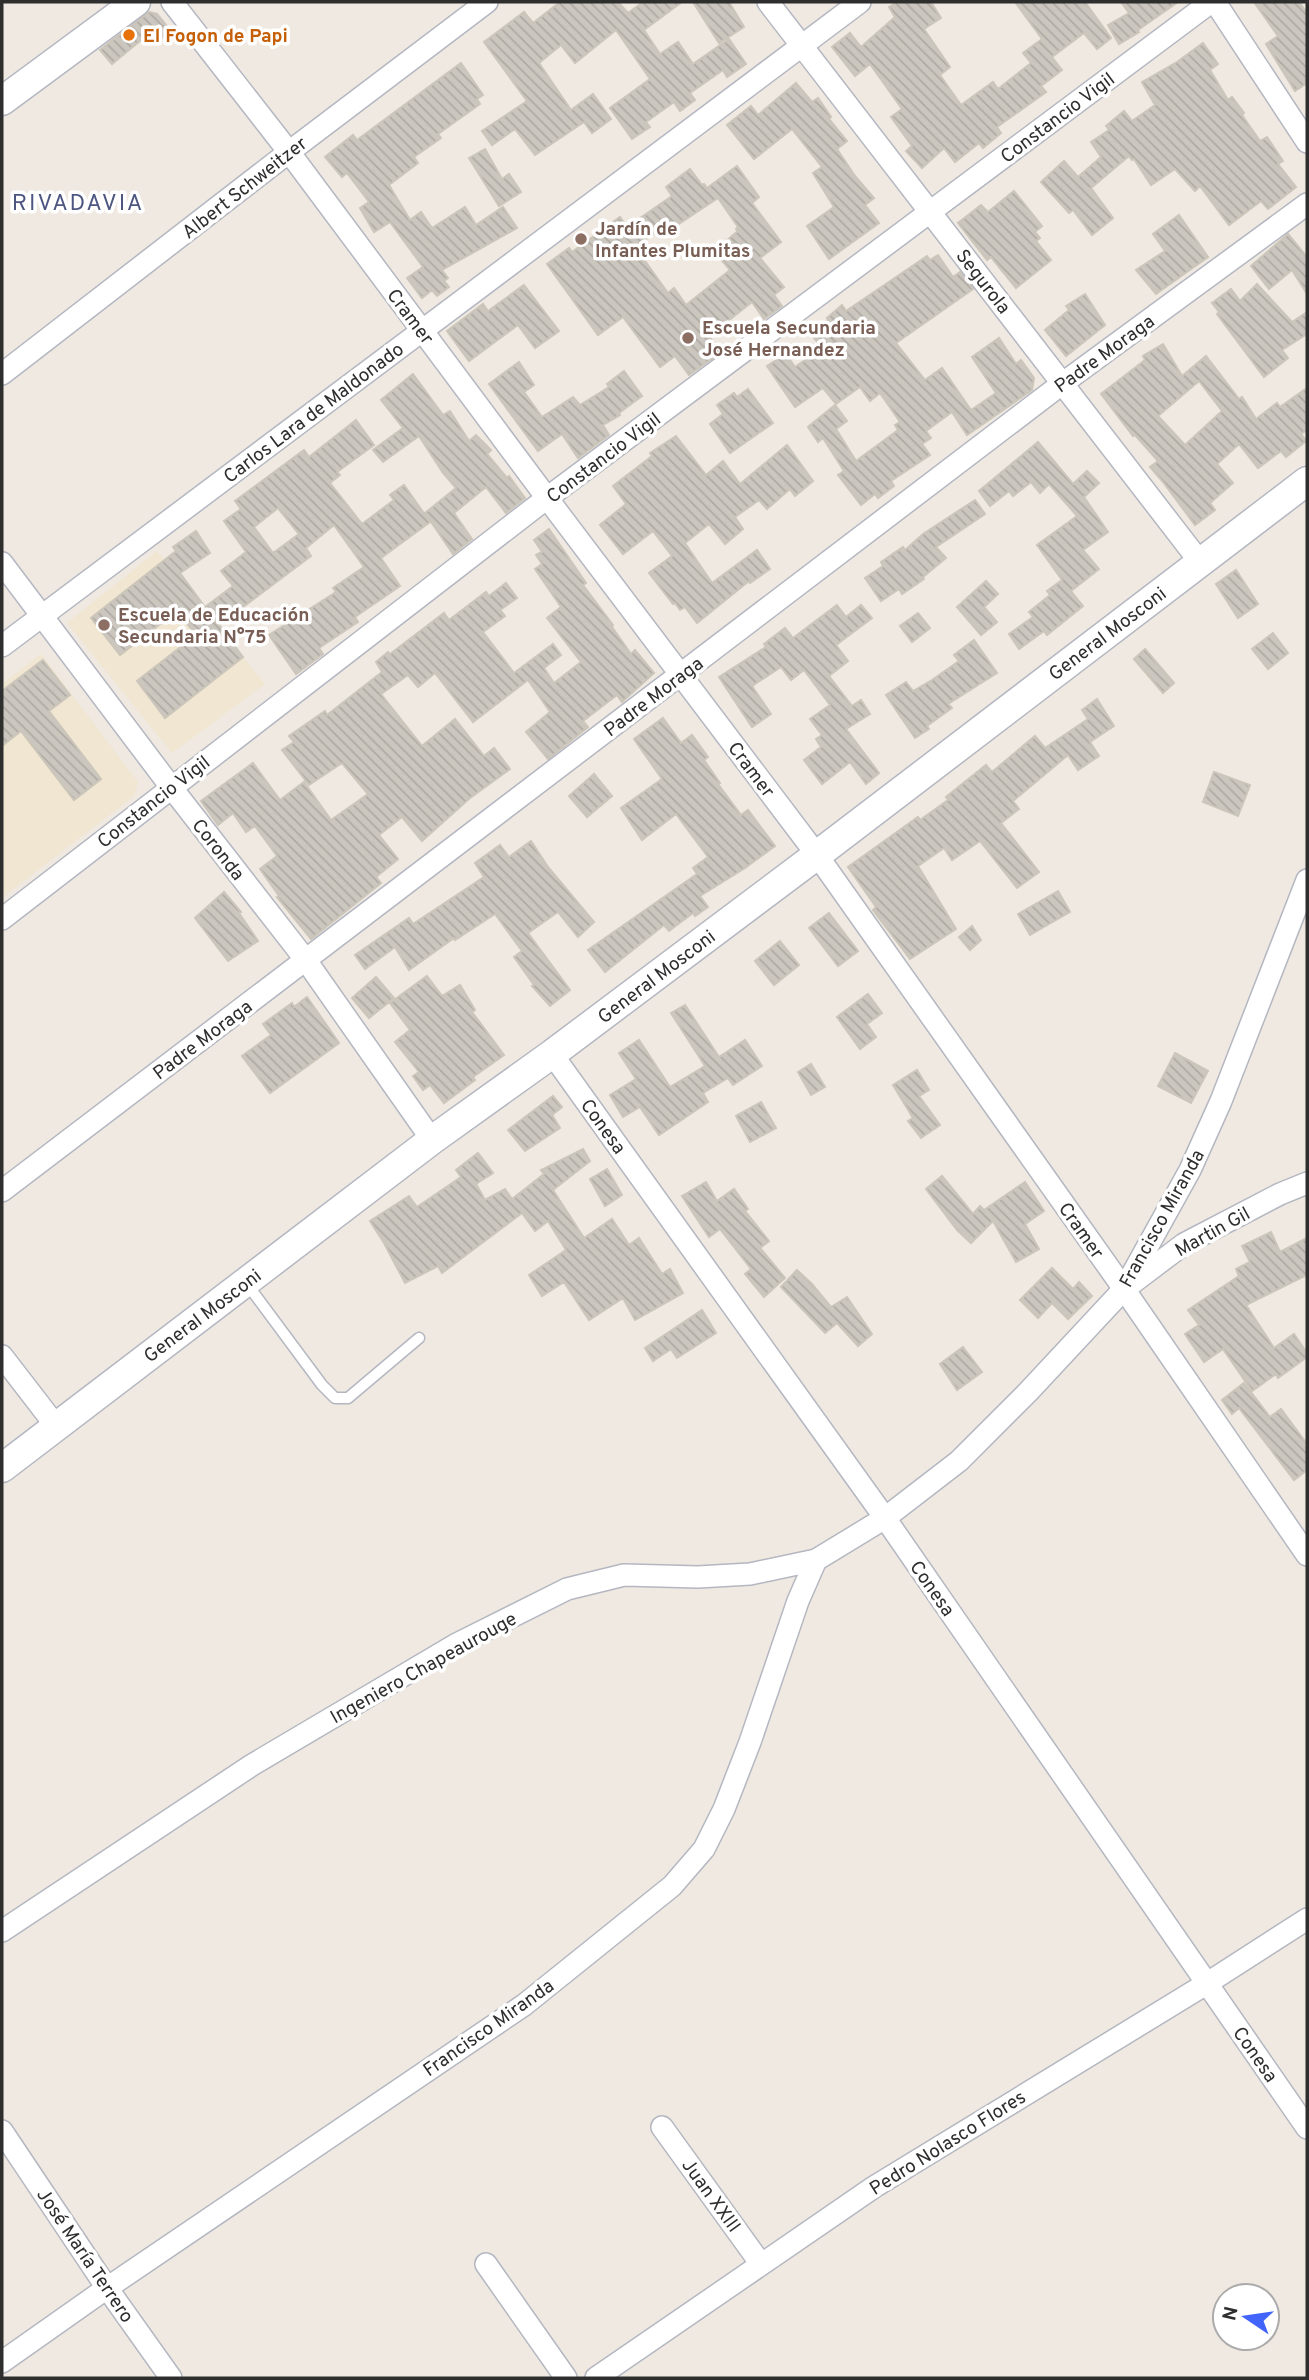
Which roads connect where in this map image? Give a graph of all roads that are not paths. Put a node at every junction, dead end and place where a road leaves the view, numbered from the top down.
1 (136, 2) edge
2 (172, 2) edge
3 (487, 2) edge
4 (768, 2) edge
5 (860, 2) edge
6 (1213, 2) edge
7 (801, 47) junction
8 (2, 101) edge
9 (1307, 142) edge
10 (289, 152) junction
11 (1307, 204) edge
12 (931, 212) junction
13 (421, 330) junction
14 (2, 374) edge
15 (1063, 383) junction
16 (1307, 481) edge
17 (547, 498) junction
18 (1199, 562) junction
19 (2, 563) edge
20 (42, 616) junction
21 (2, 646) edge
22 (681, 675) junction
23 (171, 787) junction
24 (817, 855) junction
25 (1307, 880) edge
26 (2, 919) edge
27 (306, 959) junction
28 (552, 1054) junction
29 (432, 1140) junction
30 (1307, 1183) edge
31 (2, 1191) edge
32 (245, 1282) junction
33 (1124, 1289) junction
34 (419, 1338) dead end
35 (2, 1356) edge
36 (56, 1426) junction
37 (2, 1468) edge
38 (885, 1518) junction
39 (1307, 1555) edge
40 (816, 1560) junction
41 (1307, 1919) edge
42 (2, 1931) edge
43 (1206, 1984) junction
44 (662, 2127) dead end
45 (1307, 2128) edge
46 (2, 2131) edge
47 (486, 2264) dead end
48 (761, 2264) junction
49 (107, 2288) junction
50 (2, 2362) edge
51 (171, 2378) edge
52 (566, 2378) edge
53 (596, 2378) edge

1 - 8 street
2 - 10 street, Cramer
3 - 10 street, Albert Schweitzer
4 - 7 street, Segurola
5 - 7 street, Carlos Lara de Maldonado
6 - 9 street
6 - 12 street, Constancio Vigil
7 - 12 street, Segurola
7 - 13 street, Carlos Lara de Maldonado
10 - 13 street, Cramer
10 - 14 street, Albert Schweitzer
11 - 15 street, Padre Moraga
12 - 15 street, Segurola
12 - 17 street, Constancio Vigil
13 - 17 street, Cramer
13 - 20 street, Carlos Lara de Maldonado
15 - 18 street, Segurola
15 - 22 street, Padre Moraga
16 - 18 street, General Mosconi
17 - 22 street, Cramer
17 - 23 street, Constancio Vigil
18 - 24 street, General Mosconi
19 - 20 street, Coronda
20 - 21 street, Carlos Lara de Maldonado
20 - 23 street, Coronda
22 - 24 street, Cramer
22 - 27 street, Padre Moraga
23 - 26 street, Constancio Vigil
23 - 27 street, Coronda
24 - 28 street, General Mosconi
24 - 33 street, Cramer
25 - 33 street, Francisco Miranda
27 - 29 street, Coronda
27 - 31 street, Padre Moraga
28 - 29 street, General Mosconi
28 - 38 street, Conesa
29 - 32 street, General Mosconi
30 - 33 street, Martin Gil
32 - 34 lane
32 - 36 street, General Mosconi
33 - 38 street, Francisco Miranda
33 - 39 street, Cramer
35 - 36 street
36 - 37 street, General Mosconi
38 - 40 street, Ingeniero Chapeaurouge
38 - 43 street, Conesa
40 - 42 street, Ingeniero Chapeaurouge
40 - 49 street, Francisco Miranda
41 - 43 street, Pedro Nolasco Flores
43 - 45 street, Conesa
43 - 48 street, Pedro Nolasco Flores
44 - 48 street, Juan XXIII
46 - 49 street, José María Terrero
47 - 52 street
48 - 53 street, Pedro Nolasco Flores
49 - 50 street, Francisco Miranda
49 - 51 street, José María Terrero

